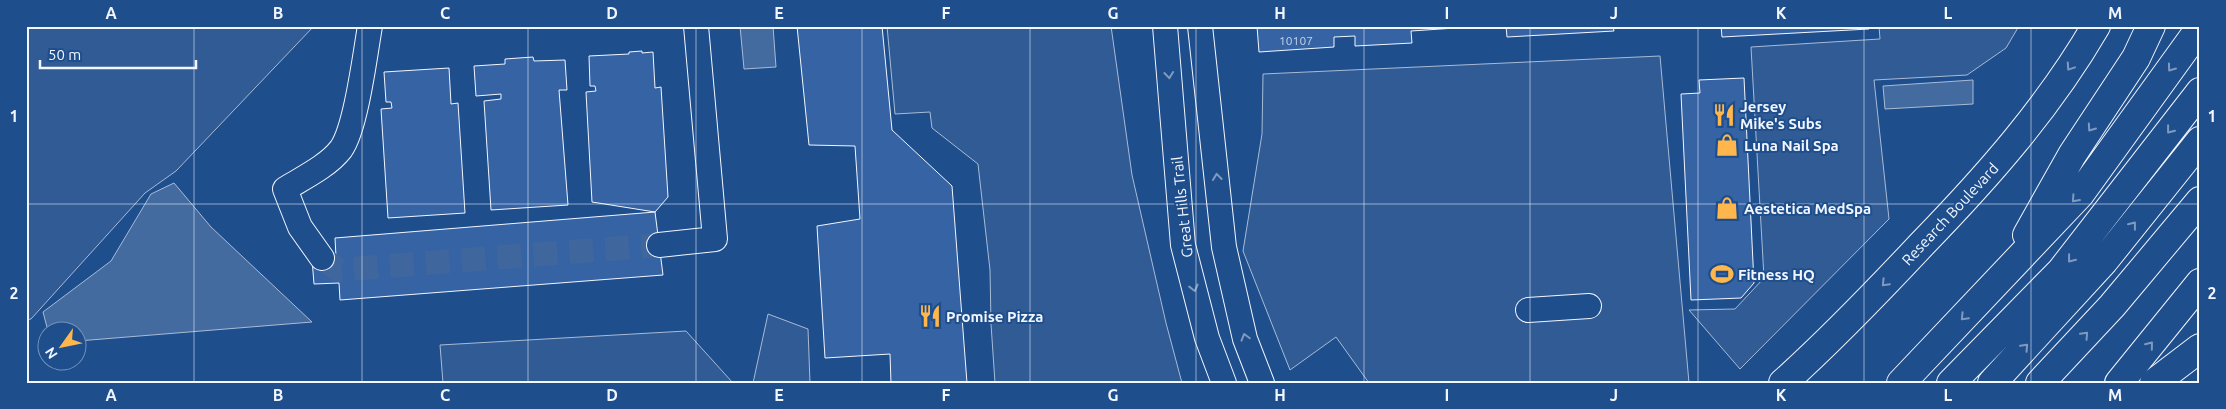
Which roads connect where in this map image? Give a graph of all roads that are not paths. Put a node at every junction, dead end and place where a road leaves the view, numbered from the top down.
1 (370, 26) edge
2 (696, 26) edge
3 (1164, 26) edge
4 (1200, 26) edge
5 (2096, 26) edge
6 (2151, 26) edge
7 (2200, 28) edge
8 (2200, 92) edge
9 (1211, 120) junction
10 (1174, 121) junction
11 (2200, 141) edge
12 (2200, 201) edge
13 (659, 245) tunnel mouth
14 (322, 258) tunnel mouth
15 (2005, 274) junction
16 (2200, 283) edge
17 (1590, 306) dead end
18 (1528, 310) dead end
19 (2194, 353) edge
20 (1224, 383) edge
21 (1262, 383) edge
22 (1783, 383) edge
23 (1901, 383) edge
24 (1951, 383) edge
25 (1992, 383) edge
26 (2040, 383) edge
27 (2119, 383) edge
28 (2154, 383) edge

1 - 14 street
2 - 13 street
3 -> 10 street, Great Hills Trail
4 - 9 street
5 -> 22 main road, Research Boulevard
6 -> 15 main road
7 -> 15 main road
8 -> 24 main road
9 - 10 street
21 -> 9 street
10 -> 20 street, Great Hills Trail
25 -> 11 main road
26 -> 12 main road
15 -> 23 main road
27 -> 16 main road
17 - 18 street
19 - 28 main road

